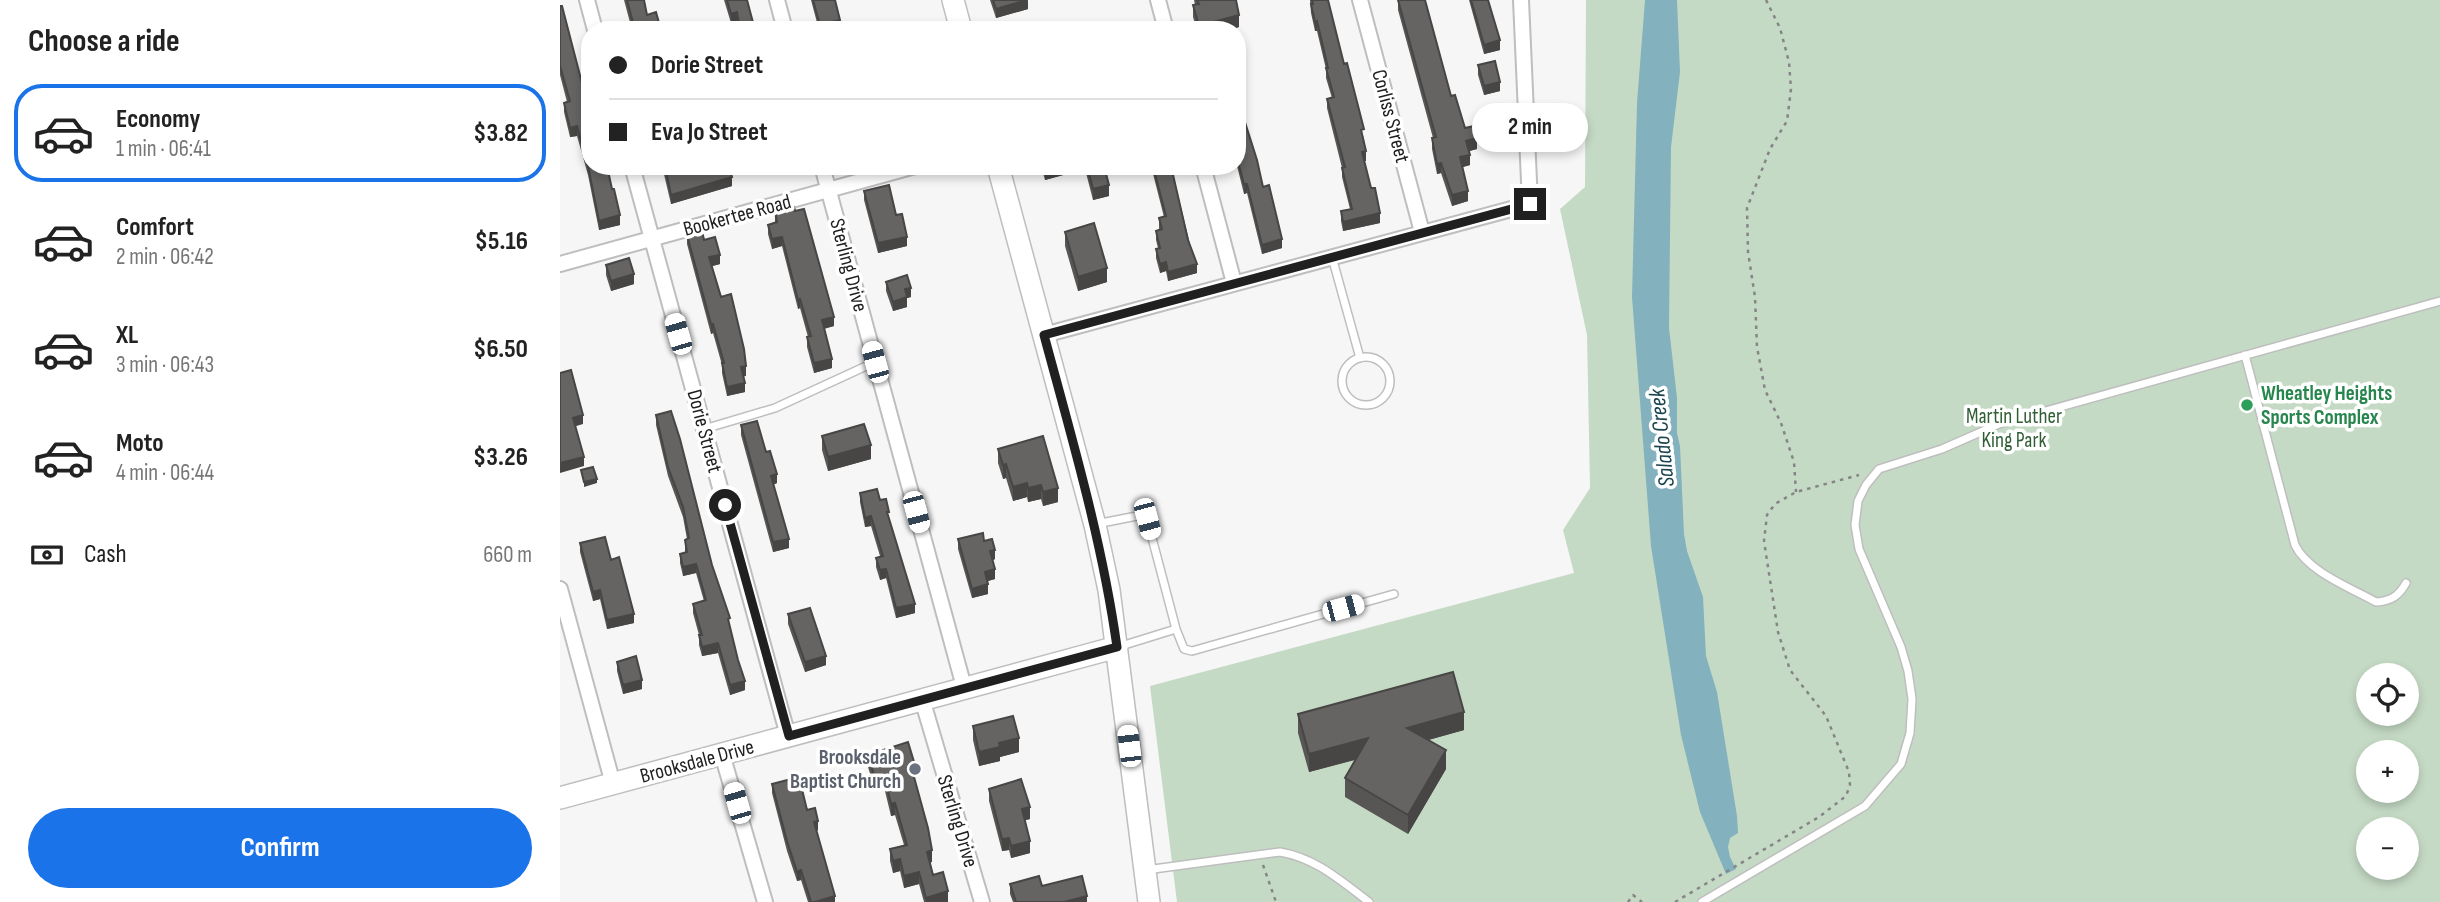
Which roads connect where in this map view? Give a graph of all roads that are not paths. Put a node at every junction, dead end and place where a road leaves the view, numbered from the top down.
1 (587, 0) edge
2 (777, 0) edge
3 (953, 0) edge
4 (1158, 0) edge
5 (1360, 0) edge
6 (1521, 0) edge
7 (593, 21) edge
8 (783, 21) edge
9 (959, 21) edge
10 (1164, 21) edge
11 (634, 175) edge
12 (824, 175) edge
13 (882, 175) edge
14 (1000, 175) edge
15 (1205, 175) edge
16 (828, 190) junction
17 (1422, 232) junction
18 (652, 239) junction
19 (1332, 257) junction
20 (560, 264) edge
21 (1234, 283) junction
22 (2440, 302) edge
23 (1044, 335) junction
24 (2245, 355) junction
25 (1360, 358) junction
26 (875, 362) junction
27 (704, 429) junction
28 (1096, 525) junction
29 (2406, 583) dead end
30 (560, 589) edge
31 (1394, 594) dead end
32 (1175, 629) junction
33 (1117, 647) junction
34 (964, 687) junction
35 (922, 699) junction
36 (789, 736) junction
37 (722, 754) junction
38 (613, 784) junction
39 (560, 798) edge
40 (1145, 870) junction
41 (765, 902) edge
42 (982, 902) edge
43 (1149, 902) edge
44 (1369, 902) edge
45 (1702, 902) edge

1 - 7 street
2 - 8 street
3 - 9 main road
4 - 10 street
5 - 17 street, Corliss Street
6 - 17 street
11 - 18 street, Dorie Street
12 - 16 street, Sterling Drive
13 - 16 street, Bookertee Road
14 - 23 main road
15 - 21 street
16 - 18 street, Bookertee Road
16 - 26 street, Sterling Drive
17 - 19 street
18 - 20 street, Bookertee Road
18 - 27 street, Dorie Street
19 - 21 street
19 - 25 lane
21 - 23 street
22 - 24 lane
23 - 28 main road
24 - 29 lane
24 - 45 lane
25 - 25 lane
26 - 27 lane
26 - 34 street, Sterling Drive
27 - 36 street, Dorie Street
28 - 32 lane
28 - 33 main road
30 - 38 street
31 - 32 lane
32 - 33 lane
33 - 34 main road, Brooksdale Drive
33 - 40 main road
34 - 35 main road, Brooksdale Drive
35 - 36 main road, Brooksdale Drive
35 - 42 street, Sterling Drive
36 - 37 main road, Brooksdale Drive
37 - 38 main road, Brooksdale Drive
37 - 41 street
38 - 39 main road, Brooksdale Drive
40 - 43 main road
40 - 44 lane

